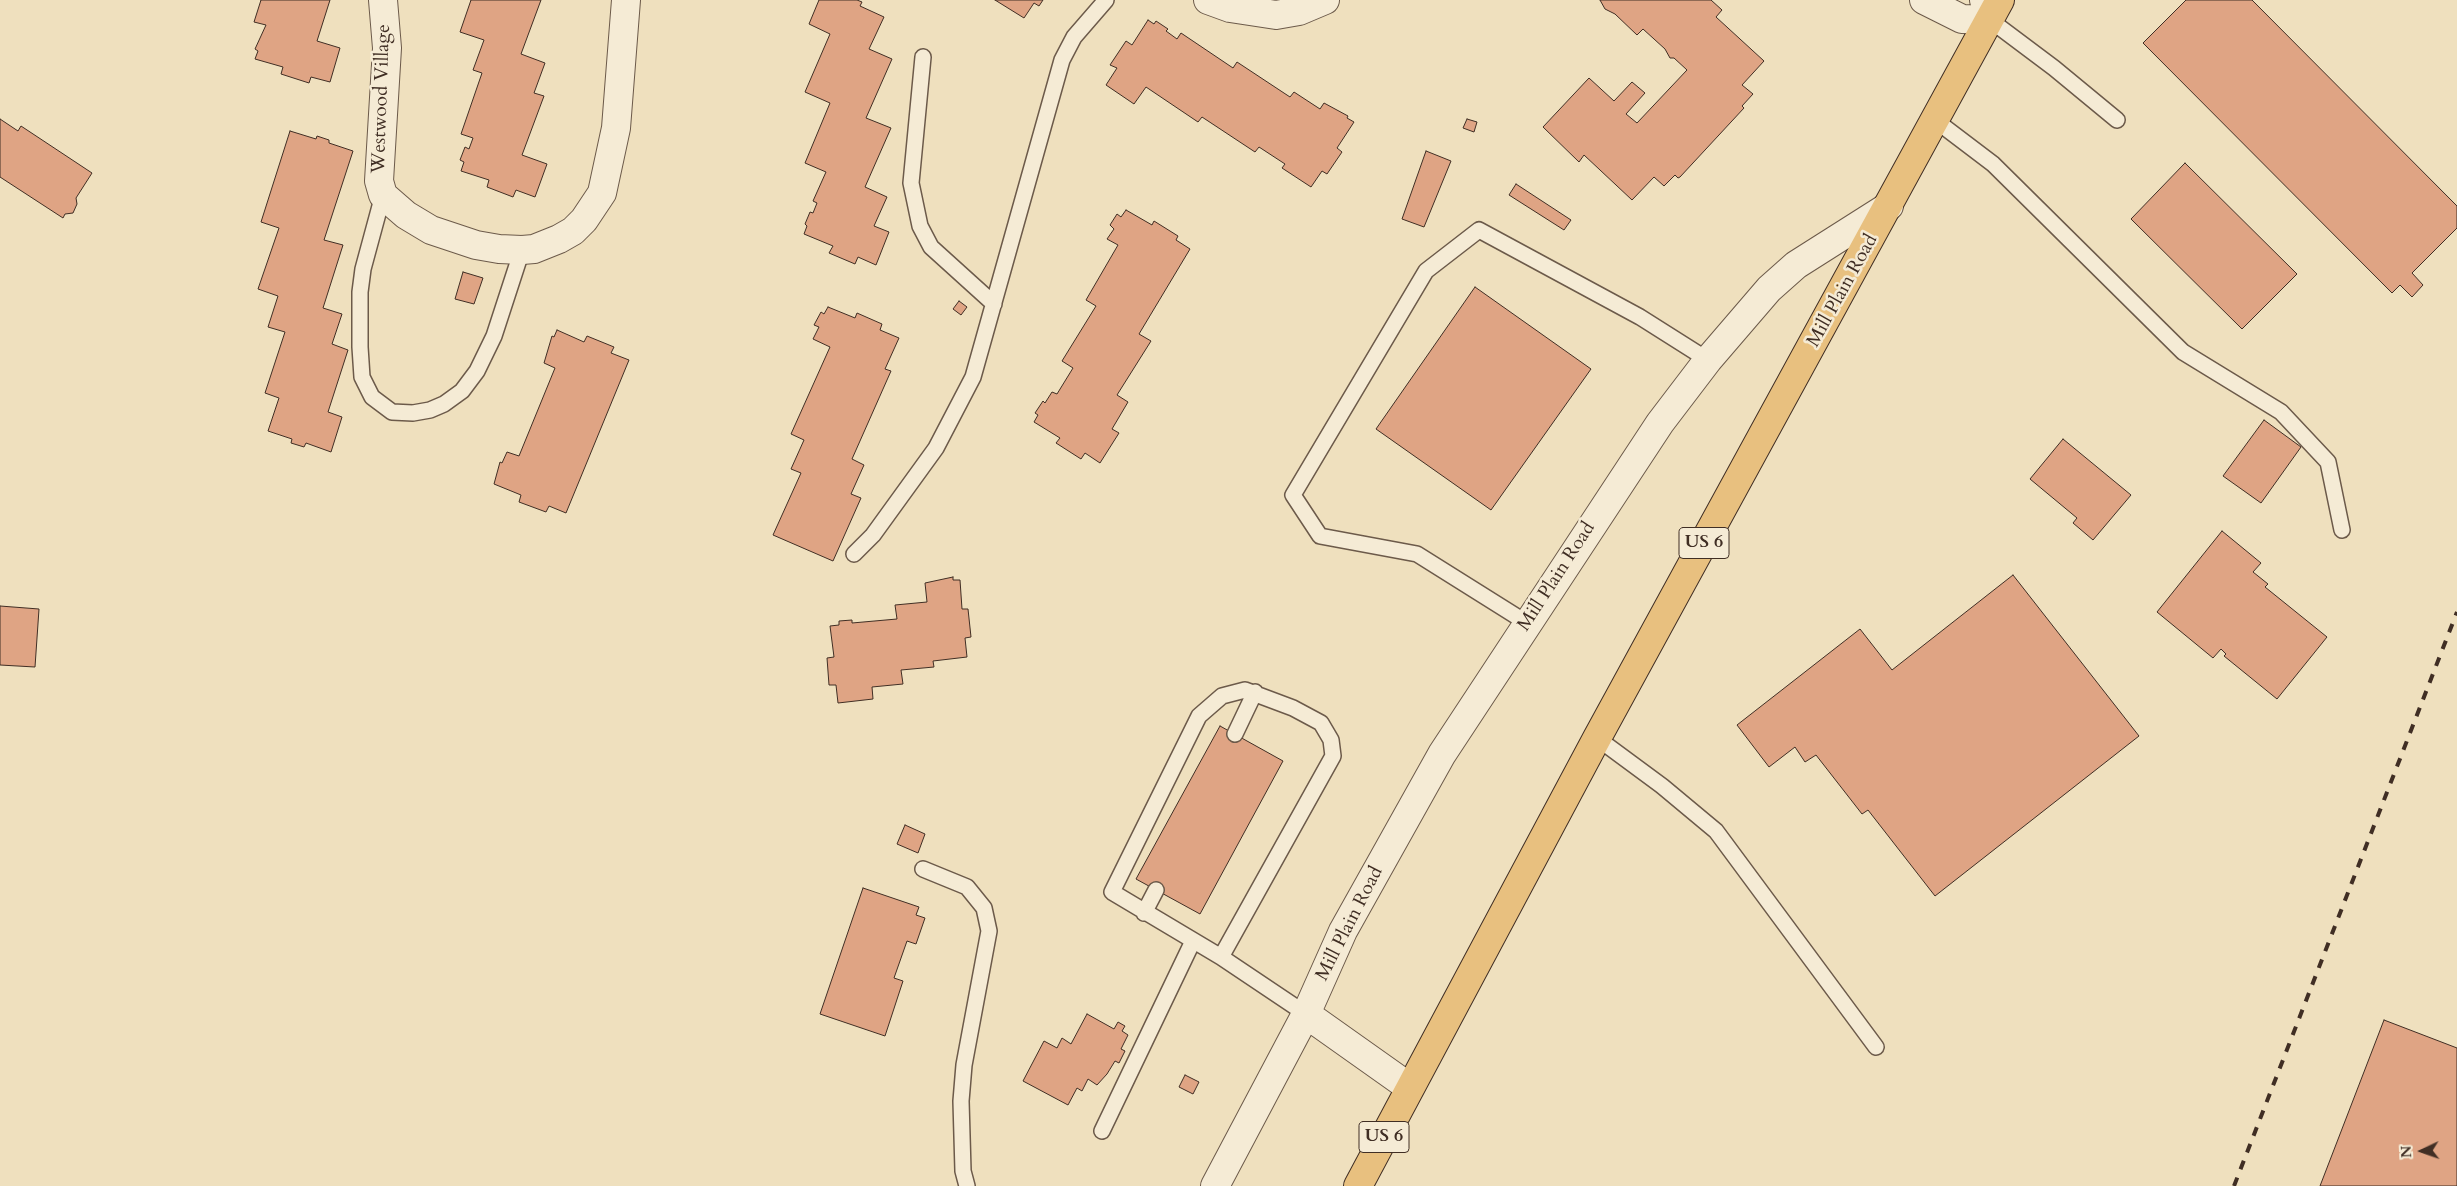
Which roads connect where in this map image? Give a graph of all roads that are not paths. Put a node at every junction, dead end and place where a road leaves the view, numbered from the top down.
1 (383, 0) edge
2 (626, 0) edge
3 (1106, 0) edge
4 (1208, 0) edge
5 (1325, 0) edge
6 (1924, 0) edge
7 (1991, 7) edge
8 (923, 57) dead end
9 (1935, 120) junction
10 (2117, 120) dead end
11 (383, 195) junction
12 (1889, 206) junction
13 (522, 250) junction
14 (994, 304) junction
15 (1708, 360) junction
16 (2342, 530) dead end
17 (854, 554) dead end
18 (1527, 623) junction
19 (1256, 692) junction
20 (1235, 734) dead end
21 (1597, 738) junction
22 (923, 869) dead end
23 (1156, 890) dead end
24 (1144, 913) junction
25 (1193, 941) junction
26 (1221, 957) junction
27 (1306, 1014) junction
28 (1876, 1047) dead end
29 (1409, 1087) junction
30 (1102, 1131) dead end
31 (967, 1186) edge
32 (1215, 1186) edge
33 (1358, 1186) edge

1 - 11 street, Westwood Village
2 - 13 street, Westwood Village
3 - 14 lane
4 - 5 street
6 - 7 street
7 - 9 main road, Mill Plain Road / US 6
7 - 10 lane
8 - 14 lane
9 - 12 main road, Mill Plain Road / US 6
9 - 16 lane
11 - 13 street, Westwood Village
11 - 13 lane
12 - 15 street, Mill Plain Road
12 - 21 main road, Mill Plain Road / US 6
14 - 17 lane
15 - 18 street, Mill Plain Road
15 - 18 lane
18 - 27 street, Mill Plain Road
19 - 20 lane
19 - 24 lane
19 - 26 lane
21 - 28 lane
21 - 29 main road, Mill Plain Road / US 6
22 - 31 lane
23 - 24 lane
24 - 25 lane
25 - 26 lane
25 - 30 lane
26 - 27 lane
27 - 29 street
27 - 32 street, Mill Plain Road
29 - 33 main road, Mill Plain Road / US 6

